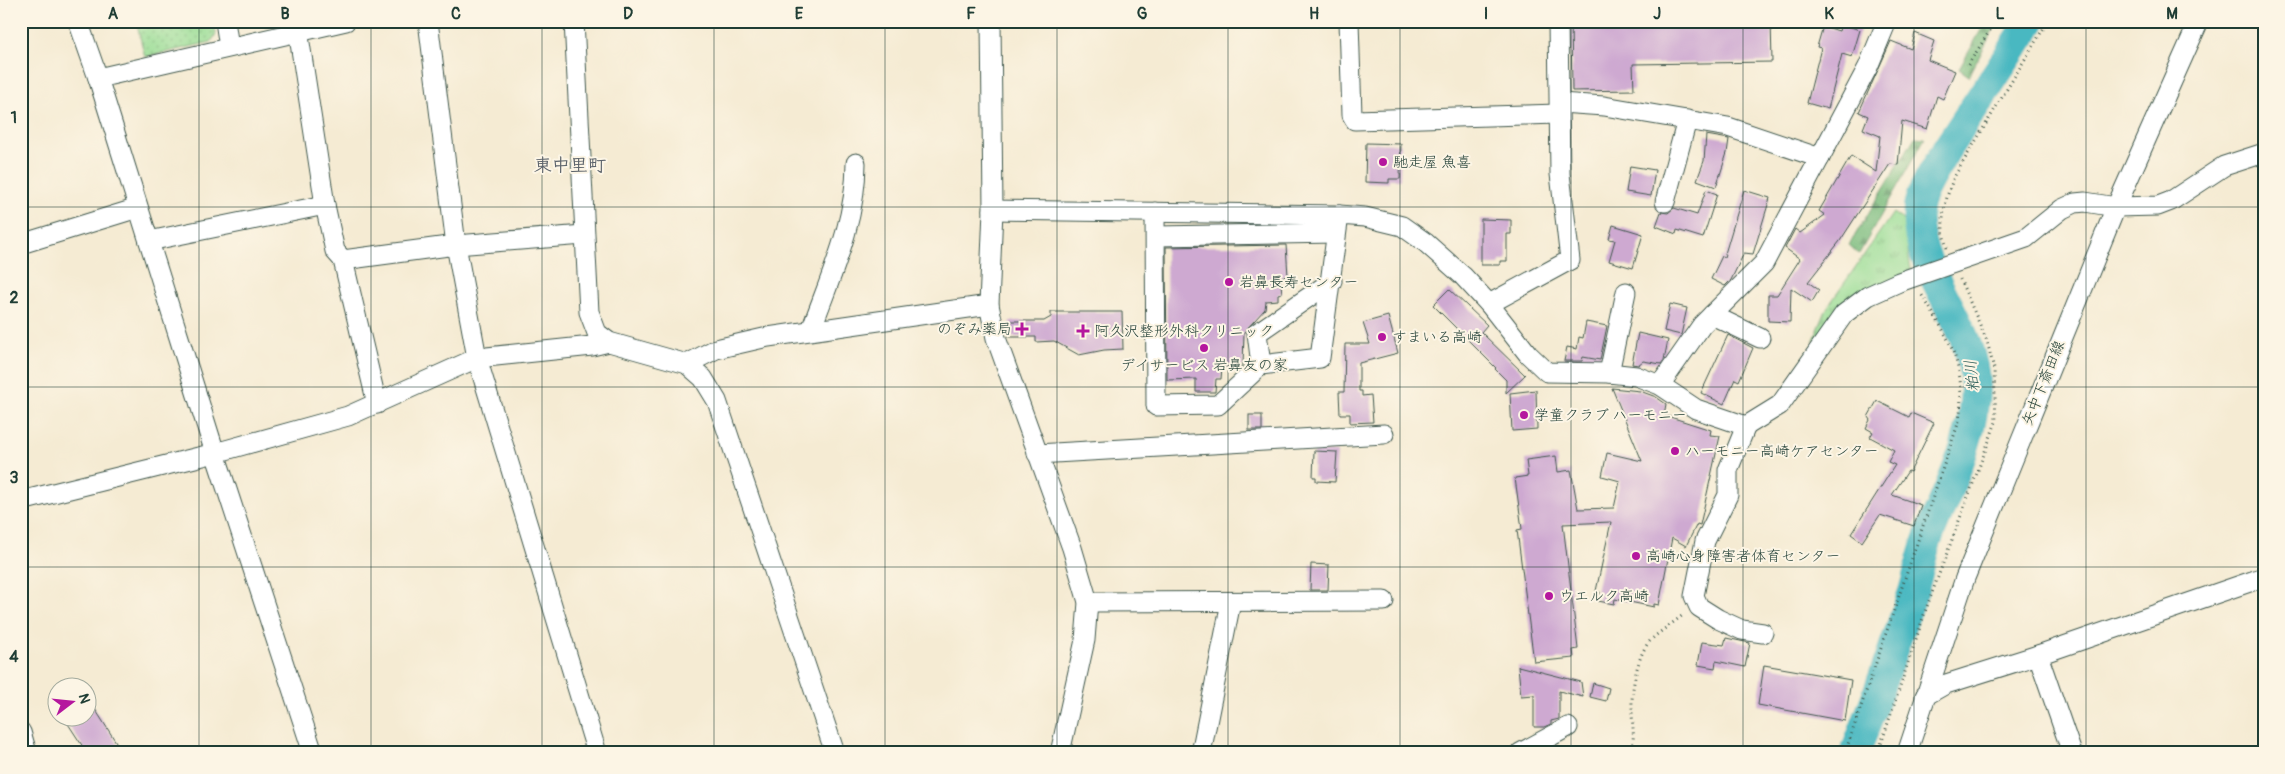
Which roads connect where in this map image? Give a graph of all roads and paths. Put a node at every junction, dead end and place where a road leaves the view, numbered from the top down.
1 (78, 21) edge
2 (225, 21) edge
3 (346, 21) edge
4 (428, 21) edge
5 (574, 21) edge
6 (991, 21) edge
7 (1349, 21) edge
8 (1558, 21) edge
9 (1886, 21) edge
10 (1996, 21) edge
11 (2048, 21) edge
12 (2199, 21) edge
13 (298, 30) junction
14 (228, 47) junction
15 (1968, 65) dead end
16 (98, 78) junction
17 (1559, 108) junction
18 (1687, 120) junction
19 (2264, 153) edge
20 (1820, 158) junction
21 (856, 163) dead end
22 (1665, 202) dead end
23 (325, 205) junction
24 (2116, 207) junction
25 (138, 208) junction
26 (993, 210) junction
27 (1156, 212) junction
28 (1338, 224) junction
29 (584, 234) junction
30 (1156, 236) junction
31 (149, 241) junction
32 (21, 244) edge
33 (456, 245) junction
34 (343, 260) junction
35 (1951, 265) junction
36 (1332, 281) junction
37 (1917, 284) junction
38 (1626, 292) dead end
39 (1490, 304) junction
40 (989, 305) junction
41 (1712, 315) junction
42 (811, 330) junction
43 (1760, 338) dead end
44 (609, 342) junction
45 (477, 358) junction
46 (687, 364) junction
47 (1261, 365) junction
48 (1609, 373) junction
49 (1660, 385) junction
50 (376, 404) junction
51 (1746, 426) junction
52 (1384, 434) dead end
53 (215, 453) junction
54 (1038, 454) junction
55 (21, 501) edge
56 (2264, 577) edge
57 (1694, 596) junction
58 (1384, 601) dead end
59 (1088, 602) junction
60 (1231, 602) junction
61 (1763, 633) dead end
62 (2038, 655) junction
63 (1926, 696) junction
64 (1568, 727) dead end
65 (21, 732) edge
66 (27, 753) edge
67 (312, 753) edge
68 (597, 753) edge
69 (835, 753) edge
70 (1060, 753) edge
71 (1201, 753) edge
72 (1520, 753) edge
73 (1630, 753) edge
74 (1845, 753) edge
75 (1878, 753) edge
76 (1907, 753) edge
77 (2072, 753) edge

1 - 16 street
2 - 14 street
3 - 13 street
4 - 33 street
5 - 29 street
6 - 26 street
7 - 17 street
8 - 17 street
9 - 20 street
10 - 15 path
11 - 35 path
12 - 24 street, 矢中下斎田線
13 - 14 street
13 - 23 street
14 - 16 street
16 - 25 street
17 - 18 street
17 - 39 street
18 - 20 street
18 - 22 street
19 - 24 street
20 - 41 street
21 - 42 street
23 - 31 street
23 - 34 street
24 - 35 street
24 - 63 street, 矢中下斎田線
25 - 31 street
25 - 32 street
26 - 27 street
26 - 40 street
27 - 28 street
27 - 30 street
28 - 30 street
28 - 36 street
28 - 39 street
29 - 33 street
29 - 44 street
30 - 47 street
31 - 53 street
33 - 34 street
33 - 45 street
34 - 50 street
35 - 37 street
35 - 75 path
36 - 47 street
36 - 47 street
37 - 51 street
37 - 74 path
38 - 48 street
39 - 48 street
40 - 42 street
40 - 54 street
41 - 43 street
41 - 49 street
42 - 46 street
44 - 45 street
44 - 46 street
45 - 50 street
45 - 68 street
46 - 69 street
48 - 49 street
49 - 51 street
50 - 53 street
51 - 57 street
52 - 54 street
53 - 55 street
53 - 67 street
54 - 59 street
56 - 62 street
57 - 61 street
57 - 73 path
58 - 60 street
59 - 60 street
59 - 70 street
60 - 71 street
62 - 63 street
62 - 77 street
63 - 76 street, 矢中下斎田線
64 - 72 street
65 - 66 street

